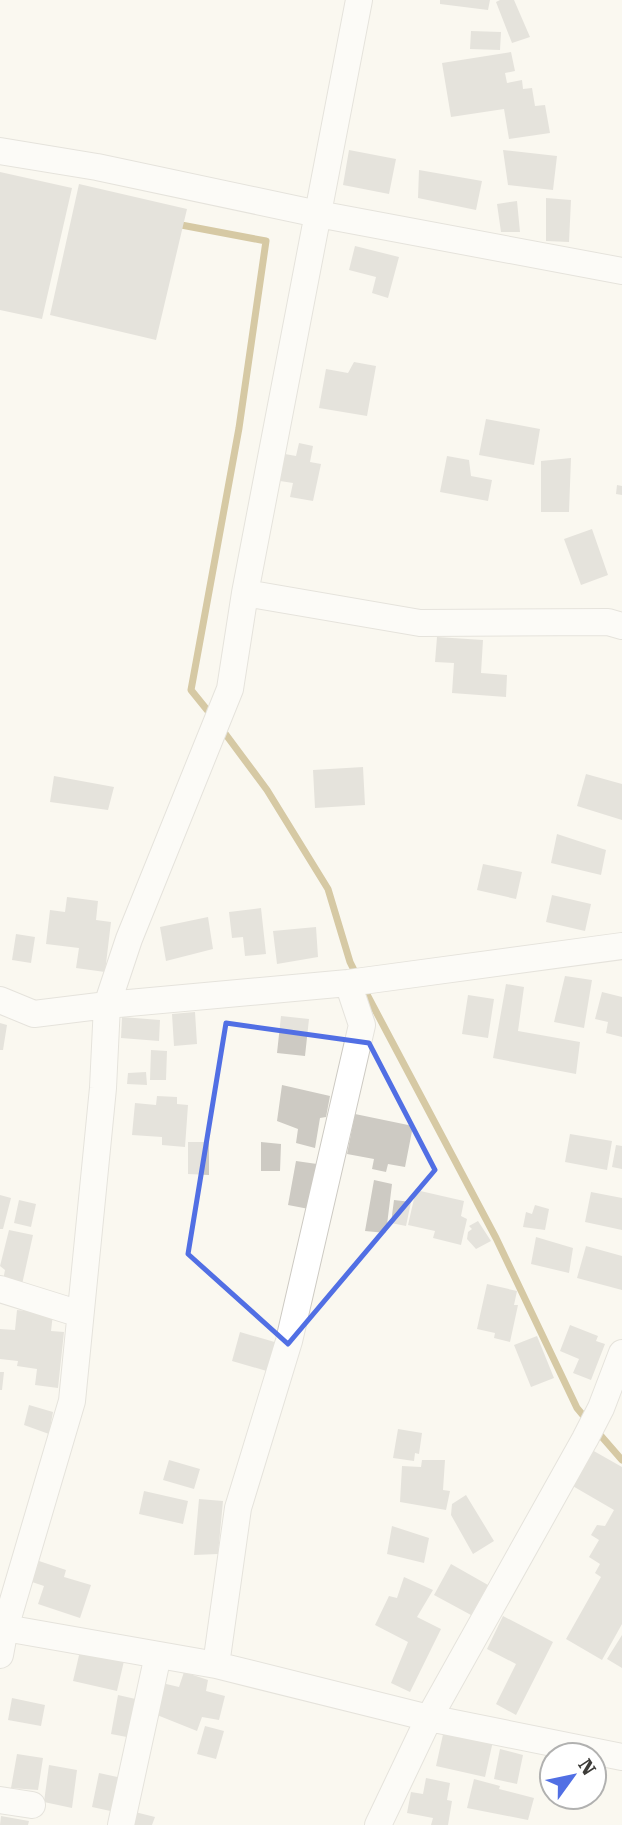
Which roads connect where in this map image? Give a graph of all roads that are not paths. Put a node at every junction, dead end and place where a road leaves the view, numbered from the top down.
1 (359, 0) edge
2 (0, 151) edge
3 (318, 214) junction
4 (622, 271) edge
5 (245, 593) junction
6 (622, 626) edge
7 (622, 946) edge
8 (359, 982) junction
9 (0, 1000) edge
10 (107, 1005) junction
11 (0, 1289) edge
12 (80, 1314) junction
13 (622, 1353) edge
14 (2, 1628) edge
15 (0, 1655) edge
16 (158, 1655) junction
17 (216, 1665) junction
18 (429, 1718) junction
19 (622, 1757) edge
20 (0, 1800) edge
21 (32, 1805) dead end
22 (121, 1825) edge
23 (377, 1825) edge

1 - 3 street
2 - 3 street
3 - 4 street
3 - 5 street
5 - 6 street
5 - 10 street
7 - 8 street
8 - 10 street
8 - 17 street
9 - 10 street
10 - 12 street
11 - 12 street
12 - 14 street
13 - 18 street
14 - 15 street
14 - 16 street
16 - 17 street
16 - 22 street
17 - 18 street
18 - 19 street
18 - 23 street
20 - 21 street

